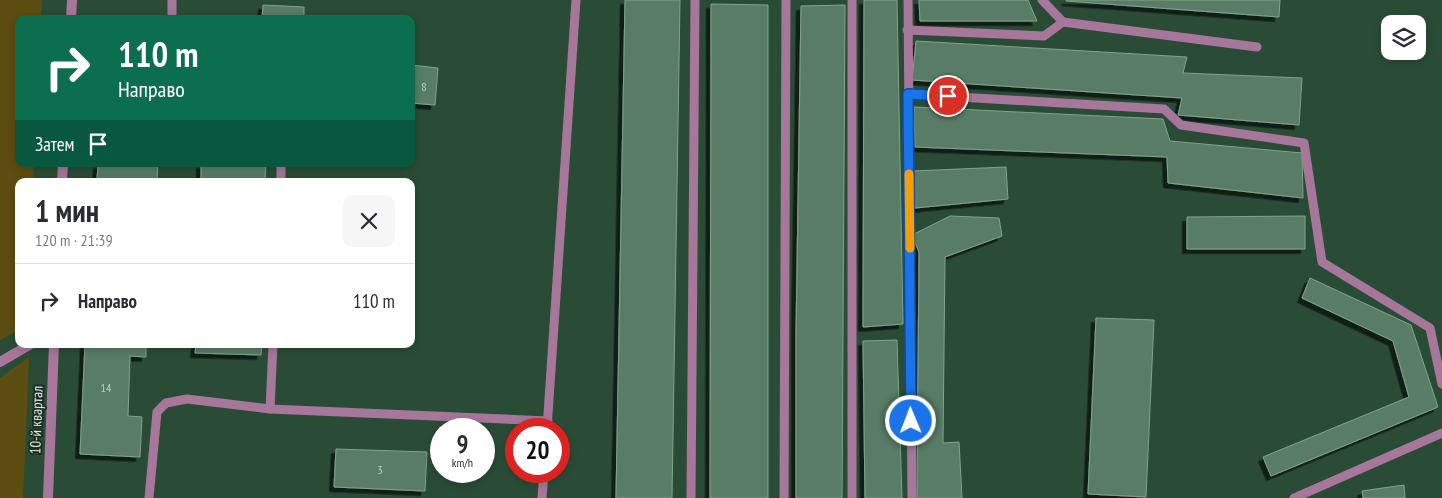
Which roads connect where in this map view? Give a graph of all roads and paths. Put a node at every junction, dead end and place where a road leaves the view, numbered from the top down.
1 (72, 0) edge
2 (172, 0) edge
3 (576, 0) edge
4 (695, 0) edge
5 (786, 0) edge
6 (852, 0) edge
7 (908, 0) edge
8 (1042, 0) edge
9 (70, 15) edge
10 (172, 15) edge
11 (1063, 22) junction
12 (908, 30) junction
13 (1256, 47) dead end
14 (908, 94) junction
15 (24, 348) edge
16 (54, 348) edge
17 (273, 348) edge
18 (0, 362) edge
19 (1442, 384) edge
20 (270, 409) junction
21 (547, 418) edge
22 (505, 423) edge
23 (1442, 434) edge
24 (543, 483) edge
25 (48, 498) edge
26 (149, 498) edge
27 (542, 498) edge
28 (691, 498) edge
29 (784, 498) edge
30 (852, 498) edge
31 (912, 498) edge
32 (1294, 498) edge

1 - 9 street
2 - 10 lane
3 - 21 lane
4 - 28 lane
5 - 29 lane
6 - 30 lane
7 - 12 lane
8 - 11 lane
11 - 12 lane
11 - 13 lane
12 - 14 lane
14 - 19 lane
14 - 31 lane
15 - 18 street
16 - 25 street, 10-й квартал
17 - 20 lane
20 - 22 lane
20 - 26 lane
23 - 32 lane
24 - 27 lane

